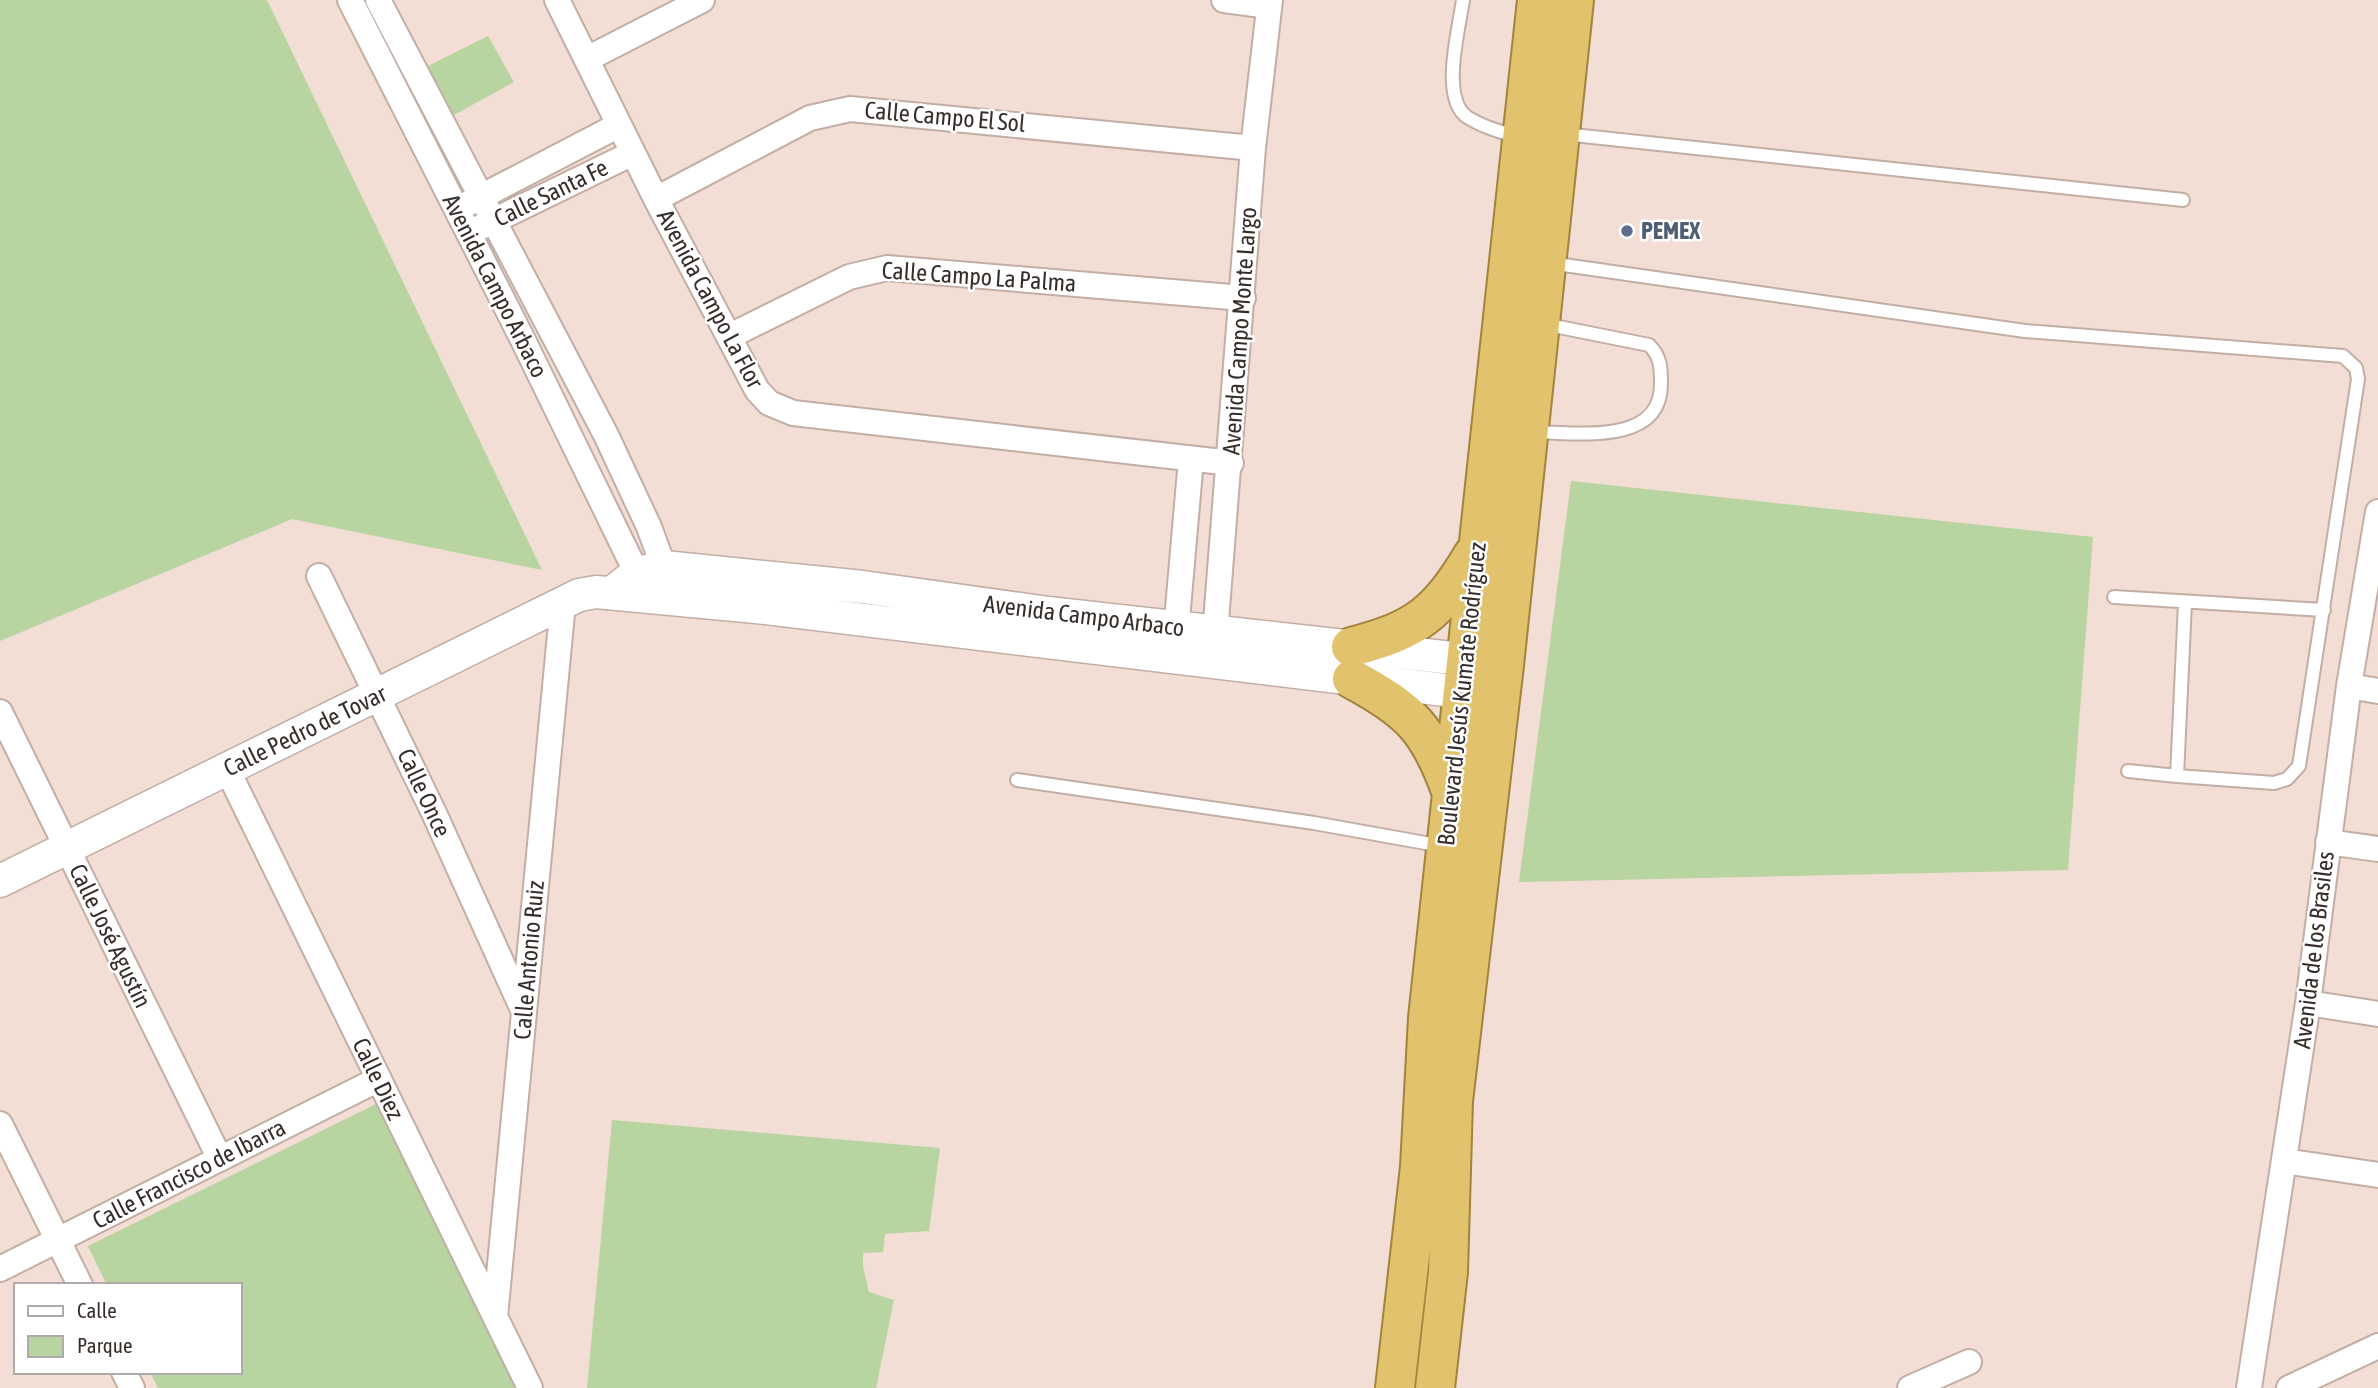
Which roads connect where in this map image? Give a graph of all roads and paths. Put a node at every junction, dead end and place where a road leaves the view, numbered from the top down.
1 (350, 0) edge
2 (378, 0) edge
3 (557, 0) edge
4 (702, 0) edge
5 (1224, 0) edge
6 (1463, 0) edge
7 (1537, 0) edge
8 (1574, 0) edge
9 (1270, 3) edge
10 (587, 60) junction
11 (619, 125) junction
12 (1560, 134) junction
13 (1522, 138) junction
14 (1253, 148) junction
15 (633, 153) junction
16 (480, 198) junction
17 (656, 199) junction
18 (2183, 200) dead end
19 (456, 209) junction
20 (493, 222) junction
21 (468, 233) junction
22 (1546, 262) junction
23 (1242, 298) junction
24 (1540, 323) junction
25 (730, 336) junction
26 (1528, 432) junction
27 (1191, 459) junction
28 (1231, 463) junction
29 (2377, 522) edge
30 (1478, 548) junction
31 (319, 576) dead end
32 (647, 585) junction
33 (2115, 597) dead end
34 (563, 603) junction
35 (2185, 603) junction
36 (2324, 610) junction
37 (1176, 627) junction
38 (1214, 647) junction
39 (1173, 658) junction
40 (1352, 663) junction
41 (1464, 675) junction
42 (1502, 681) junction
43 (2349, 686) junction
44 (2378, 691) edge
45 (377, 695) junction
46 (0, 712) edge
47 (227, 769) junction
48 (2127, 771) dead end
49 (2177, 776) junction
50 (1017, 780) dead end
51 (1452, 792) junction
52 (2328, 842) junction
53 (1446, 847) junction
54 (67, 848) junction
55 (2378, 849) edge
56 (0, 881) edge
57 (2308, 1003) junction
58 (524, 1012) junction
59 (2378, 1014) edge
60 (379, 1079) junction
61 (0, 1124) edge
62 (220, 1159) junction
63 (2284, 1161) junction
64 (2378, 1175) edge
65 (58, 1240) junction
66 (1409, 1266) junction
67 (0, 1269) edge
68 (1448, 1272) junction
69 (79, 1283) edge
70 (495, 1317) junction
71 (2378, 1346) edge
72 (1969, 1362) dead end
73 (530, 1388) edge
74 (1395, 1388) edge
75 (1435, 1388) edge
76 (1910, 1388) edge
77 (2249, 1388) edge
78 (2289, 1388) edge

1 - 19 street, Avenida Campo Arbaco
2 - 16 street, Avenida Campo Arbaco
3 - 10 street, Avenida Campo La Flor
4 - 10 street
5 - 9 street
6 - 13 lane
7 - 13 highway, Boulevard Jesús Kumate Rodríguez
8 - 12 highway, Boulevard Jesús Kumate Rodríguez
9 - 14 street, Avenida Campo Monte Largo
10 - 11 street, Avenida Campo La Flor
11 - 15 street, Avenida Campo La Flor
11 - 16 street, Calle Santa Fe
12 - 18 lane
12 - 22 highway, Boulevard Jesús Kumate Rodríguez
13 - 30 highway, Boulevard Jesús Kumate Rodríguez
14 - 17 street, Calle Campo El Sol
14 - 23 street, Avenida Campo Monte Largo
15 - 17 street, Avenida Campo La Flor
15 - 20 street, Calle Santa Fe
16 - 19 street, Calle Santa Fe
16 - 20 street, Avenida Campo Arbaco
17 - 25 street, Avenida Campo La Flor
19 - 21 street, Avenida Campo Arbaco
20 - 21 street, Calle Santa Fe
20 - 32 street, Avenida Campo Arbaco
21 - 32 street, Avenida Campo Arbaco
22 - 24 highway, Boulevard Jesús Kumate Rodríguez
22 - 36 lane
23 - 25 street, Calle Campo La Palma
23 - 28 street, Avenida Campo Monte Largo
24 - 26 highway, Boulevard Jesús Kumate Rodríguez
24 - 26 lane
25 - 27 street, Avenida Campo La Flor
26 - 42 highway, Boulevard Jesús Kumate Rodríguez
27 - 28 street, Avenida Campo La Flor
27 - 37 street
28 - 38 street, Avenida Campo Monte Largo
29 - 43 street, Avenida de los Brasiles
30 - 40 highway
30 - 41 highway, Boulevard Jesús Kumate Rodríguez
31 - 45 street, Calle Once
32 - 34 street, Calle Pedro de Tovar
32 - 37 street, Avenida Campo Arbaco
32 - 39 street, Avenida Campo Arbaco
33 - 35 lane
34 - 45 street, Calle Pedro de Tovar
34 - 58 street, Calle Antonio Ruiz
35 - 36 lane
35 - 49 lane
36 - 49 lane
37 - 38 street, Avenida Campo Arbaco
37 - 39 street
38 - 39 street, Avenida Campo Arbaco
38 - 40 street, Avenida Campo Arbaco
40 - 41 street, Avenida Campo Arbaco
40 - 51 highway
41 - 42 street, Avenida Campo Arbaco
41 - 51 highway, Boulevard Jesús Kumate Rodríguez
42 - 68 highway, Boulevard Jesús Kumate Rodríguez
43 - 44 street
43 - 52 street, Avenida de los Brasiles
45 - 47 street, Calle Pedro de Tovar
45 - 58 street, Calle Once
46 - 54 street, Calle José Agustín
47 - 54 street, Calle Pedro de Tovar
47 - 60 street, Calle Diez
48 - 49 lane
50 - 53 lane
51 - 53 highway, Boulevard Jesús Kumate Rodríguez
52 - 55 street
52 - 57 street, Avenida de los Brasiles
53 - 66 highway, Boulevard Jesús Kumate Rodríguez
54 - 56 street, Calle Pedro de Tovar
54 - 62 street, Calle José Agustín
57 - 59 street
57 - 63 street, Avenida de los Brasiles
58 - 70 street, Calle Antonio Ruiz
60 - 62 street, Calle Francisco de Ibarra
60 - 70 street, Calle Diez
61 - 65 street
62 - 65 street, Calle Francisco de Ibarra
63 - 64 street
63 - 77 street, Avenida de los Brasiles
65 - 67 street, Calle Francisco de Ibarra
65 - 69 street
66 - 68 highway
66 - 74 highway, Boulevard Jesús Kumate Rodríguez
68 - 75 highway, Boulevard Jesús Kumate Rodríguez
70 - 73 street, Calle Diez
71 - 78 street
72 - 76 street

